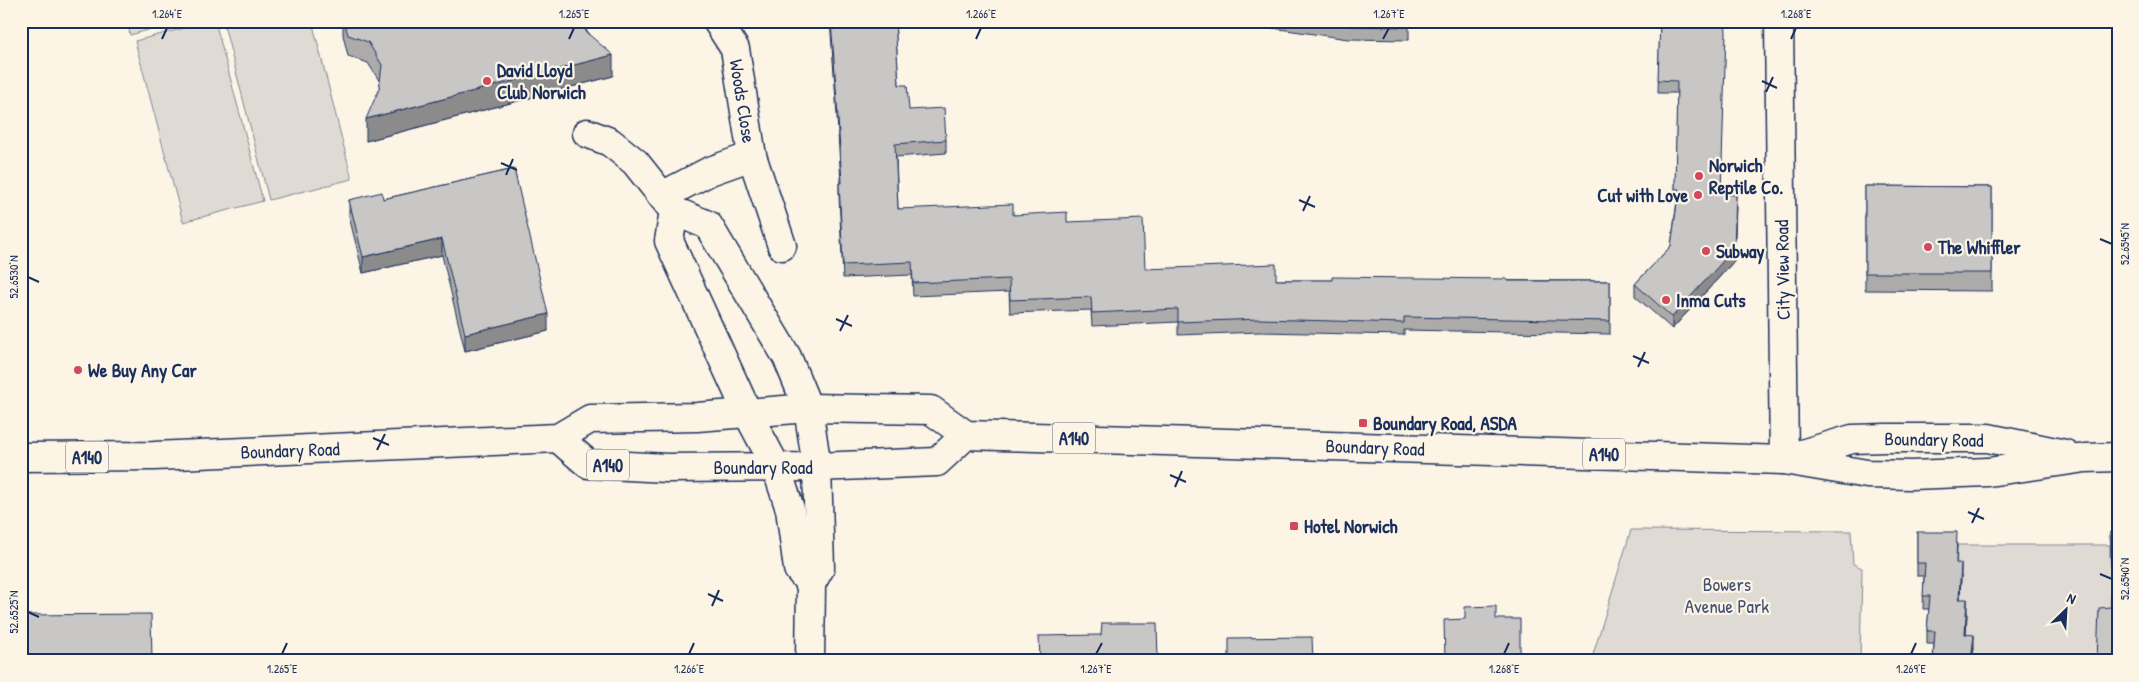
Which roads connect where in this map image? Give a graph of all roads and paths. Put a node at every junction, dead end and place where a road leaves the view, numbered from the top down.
1 (718, 21) edge
2 (1779, 21) edge
3 (587, 132) dead end
4 (752, 156) junction
5 (668, 204) junction
6 (782, 246) dead end
7 (808, 408) junction
8 (748, 414) junction
9 (966, 435) junction
10 (558, 438) junction
11 (21, 457) edge
12 (2118, 457) edge
13 (2085, 458) junction
14 (1784, 460) junction
15 (776, 467) junction
16 (817, 467) junction
17 (811, 584) junction
18 (810, 661) edge

1 - 4 main road, Woods Close
2 - 14 main road, City View Road
3 - 5 main road
4 - 5 main road, Woods Close
4 - 6 main road, Woods Close
5 - 7 main road
5 - 8 main road
7 - 8 main road, Boundary Road / A140
7 - 9 main road, Boundary Road / A140
7 - 16 main road
8 - 10 main road, Boundary Road / A140
8 - 15 main road
9 - 14 main road, Boundary Road / A140
9 - 16 main road, Boundary Road / A140
10 - 11 main road, Boundary Road / A140
10 - 15 main road, Boundary Road / A140
12 - 13 main road, Boundary Road / A140
13 - 14 main road, Boundary Road / A140
13 - 14 main road, Boundary Road / A140
15 - 16 main road, Boundary Road / A140
15 - 17 main road
16 - 17 main road
17 - 18 main road

